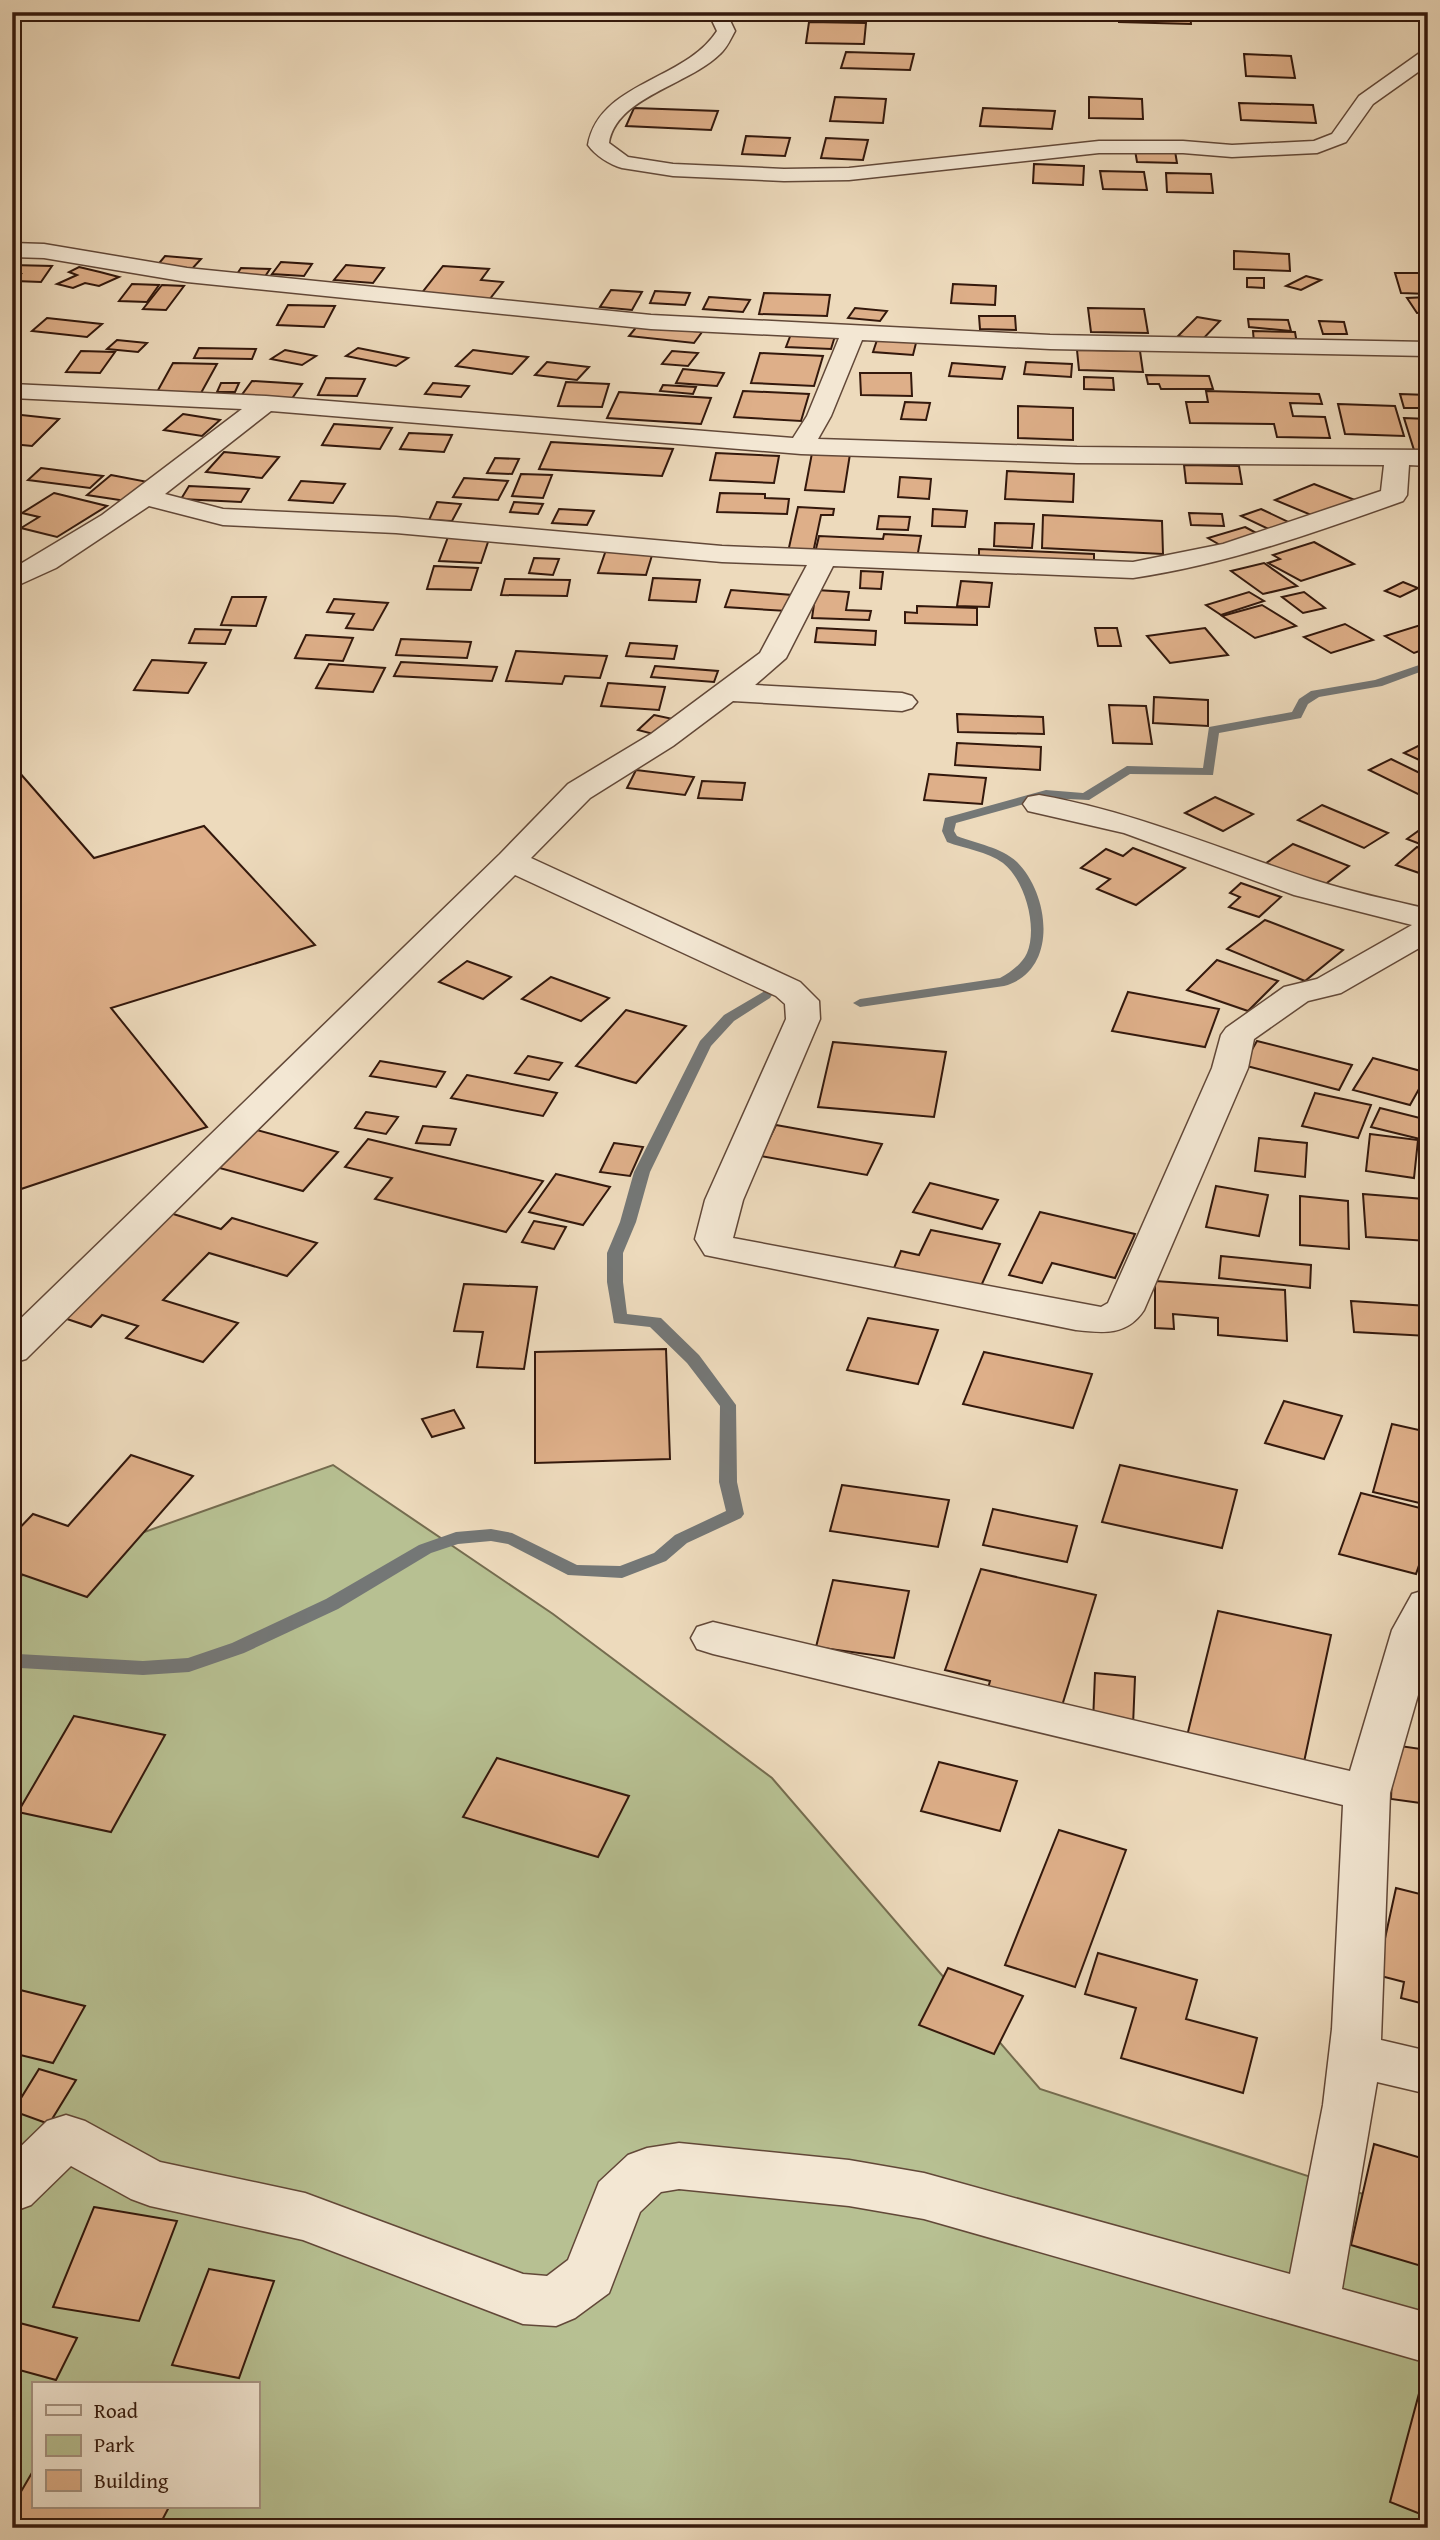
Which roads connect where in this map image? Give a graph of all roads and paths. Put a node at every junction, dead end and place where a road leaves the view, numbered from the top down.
1 (717, 12) edge
2 (1428, 56) edge
3 (12, 250) edge
4 (853, 332) junction
5 (1428, 349) edge
6 (12, 391) edge
7 (266, 403) junction
8 (801, 446) junction
9 (1397, 458) junction
10 (1428, 458) edge
11 (145, 497) junction
12 (824, 558) junction
13 (12, 580) edge
14 (727, 692) junction
15 (902, 702) dead end
16 (1039, 804) dead end
17 (511, 861) junction
18 (1428, 919) edge
19 (1428, 929) edge
20 (12, 1350) edge
21 (1428, 1605) edge
22 (713, 1639) dead end
23 (1367, 1793) junction
24 (1353, 2054) junction
25 (1428, 2073) edge
26 (12, 2189) edge
27 (1311, 2306) junction
28 (1428, 2338) edge

1 - 2 street
3 - 4 street
4 - 5 street
4 - 8 street
6 - 7 street
7 - 8 street
7 - 11 street
8 - 9 street
9 - 10 street
9 - 12 street
11 - 12 street
11 - 13 street
12 - 14 street
14 - 15 street
14 - 17 street
16 - 18 street
17 - 19 street
17 - 20 street
21 - 23 street
22 - 23 street
23 - 24 street
24 - 25 street
24 - 27 street
26 - 27 street
27 - 28 street

